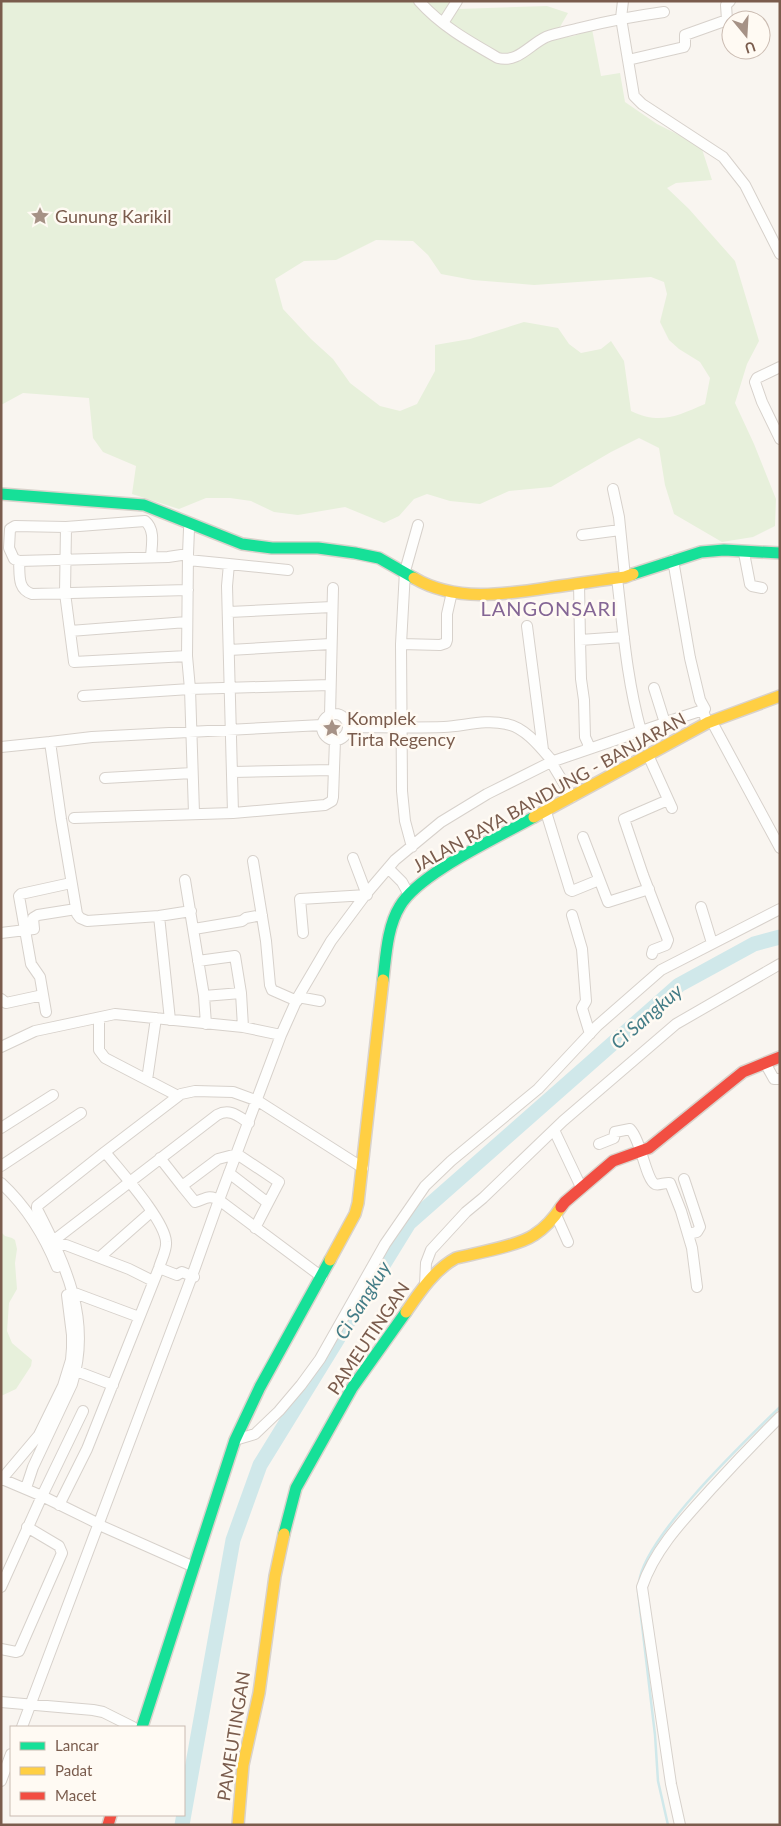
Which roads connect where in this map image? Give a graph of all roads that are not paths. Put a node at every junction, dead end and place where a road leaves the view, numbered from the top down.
1 (419, 1) edge
2 (457, 1) edge
3 (730, 1) edge
4 (622, 2) edge
5 (664, 12) dead end
6 (621, 18) junction
7 (443, 23) junction
8 (628, 60) junction
9 (780, 254) edge
10 (780, 367) edge
11 (780, 439) edge
12 (614, 489) dead end
13 (1, 494) edge
14 (418, 524) dead end
15 (66, 527) junction
16 (189, 529) dead end
17 (620, 530) junction
18 (582, 535) dead end
19 (744, 552) junction
20 (780, 553) edge
21 (151, 556) junction
22 (188, 557) junction
23 (65, 559) junction
24 (673, 560) junction
25 (20, 561) junction
26 (229, 564) junction
27 (288, 570) dead end
28 (404, 571) junction
29 (621, 577) junction
30 (579, 583) junction
31 (333, 588) dead end
32 (762, 588) dead end
33 (188, 590) junction
34 (452, 592) junction
35 (65, 593) junction
36 (332, 607) junction
37 (229, 612) junction
38 (187, 622) junction
39 (527, 626) dead end
40 (70, 631) junction
41 (624, 637) junction
42 (580, 640) junction
43 (330, 644) junction
44 (401, 644) junction
45 (230, 650) junction
46 (187, 656) junction
47 (330, 685) junction
48 (230, 688) junction
49 (654, 688) dead end
50 (190, 689) junction
51 (84, 696) dead end
52 (780, 696) edge
53 (702, 710) junction
54 (330, 715) junction
55 (709, 722) junction
56 (663, 723) junction
57 (322, 725) junction
58 (348, 727) junction
59 (402, 727) junction
60 (191, 731) junction
61 (231, 731) junction
62 (639, 732) junction
63 (335, 740) junction
64 (50, 742) junction
65 (1, 747) edge
66 (587, 748) junction
67 (543, 750) junction
68 (648, 755) junction
69 (551, 762) junction
70 (333, 770) junction
71 (233, 772) junction
72 (192, 773) junction
73 (105, 778) dead end
74 (572, 797) junction
75 (546, 812) junction
76 (194, 813) junction
77 (233, 813) junction
78 (74, 818) dead end
79 (584, 837) dead end
80 (410, 848) junction
81 (780, 848) edge
82 (353, 858) dead end
83 (253, 862) dead end
84 (388, 868) junction
85 (185, 880) dead end
86 (599, 880) junction
87 (71, 883) junction
88 (649, 889) junction
89 (408, 893) junction
90 (366, 894) junction
91 (701, 906) dead end
92 (76, 909) junction
93 (780, 909) edge
94 (191, 911) junction
95 (572, 915) dead end
96 (159, 916) junction
97 (262, 916) junction
98 (194, 929) junction
99 (25, 931) junction
100 (1, 933) edge
101 (303, 933) dead end
102 (712, 943) junction
103 (652, 954) dead end
104 (198, 961) junction
105 (780, 964) edge
106 (241, 993) junction
107 (43, 995) junction
108 (204, 996) junction
109 (1, 999) edge
110 (296, 999) junction
111 (320, 1001) dead end
112 (46, 1012) dead end
113 (99, 1018) junction
114 (156, 1018) junction
115 (170, 1020) junction
116 (206, 1024) junction
117 (242, 1027) junction
118 (590, 1034) junction
119 (281, 1035) junction
120 (1, 1047) edge
121 (780, 1057) edge
122 (765, 1063) junction
123 (780, 1079) edge
124 (147, 1080) junction
125 (52, 1095) dead end
126 (178, 1096) junction
127 (257, 1101) junction
128 (81, 1113) dead end
129 (248, 1123) junction
130 (1, 1128) edge
131 (554, 1130) junction
132 (599, 1144) dead end
133 (642, 1151) junction
134 (105, 1152) junction
135 (238, 1154) junction
136 (160, 1158) junction
137 (1, 1166) edge
138 (363, 1168) junction
139 (229, 1173) junction
140 (684, 1179) dead end
141 (129, 1182) junction
142 (1, 1184) edge
143 (182, 1186) junction
144 (581, 1186) junction
145 (219, 1200) junction
146 (268, 1203) junction
147 (151, 1212) junction
148 (556, 1215) junction
149 (255, 1228) junction
150 (688, 1234) junction
151 (568, 1242) dead end
152 (55, 1243) junction
153 (100, 1258) junction
154 (158, 1268) junction
155 (192, 1276) junction
156 (322, 1277) junction
157 (153, 1281) junction
158 (425, 1285) junction
159 (697, 1287) dead end
160 (72, 1292) junction
161 (138, 1317) junction
162 (76, 1371) junction
163 (113, 1385) junction
164 (83, 1410) dead end
165 (780, 1417) edge
166 (235, 1440) junction
167 (2, 1479) edge
168 (26, 1488) junction
169 (42, 1496) junction
170 (59, 1505) junction
171 (97, 1524) junction
172 (27, 1527) junction
173 (194, 1567) junction
174 (1, 1587) edge
175 (1, 1649) edge
176 (1, 1702) edge
177 (30, 1705) junction
178 (22, 1726) edge
179 (130, 1726) edge
180 (142, 1726) edge
181 (10, 1758) edge
182 (5, 1779) edge
183 (238, 1825) edge
184 (680, 1825) edge

1 - 7 street
2 - 7 street
3 - 8 street
4 - 6 street
5 - 6 street
6 - 7 street
6 - 8 street
8 - 9 street
10 - 11 street
12 - 17 street
13 - 28 street
14 - 28 street
15 - 21 street
15 - 23 street
15 - 25 street
16 - 22 street
17 - 18 street
17 - 29 street
19 - 20 street
19 - 24 street
19 - 32 street
21 - 22 street
21 - 23 street
22 - 26 street
22 - 33 street
23 - 25 street
23 - 35 street
24 - 29 street
24 - 53 street
25 - 35 street
26 - 27 street
26 - 37 street
28 - 34 street
28 - 44 street
29 - 30 street
29 - 41 street
30 - 34 street
30 - 42 street
31 - 36 street
33 - 35 street
33 - 38 street
34 - 44 street
35 - 40 street
36 - 37 street
36 - 43 street
37 - 45 street
38 - 40 street
38 - 46 street
39 - 67 street
40 - 46 street
41 - 42 street
41 - 62 street
42 - 66 street
43 - 45 street
43 - 47 street
44 - 59 street
45 - 48 street
46 - 50 street
47 - 48 street
47 - 54 street
48 - 50 street
48 - 61 street
49 - 56 street
50 - 51 street
50 - 60 street
52 - 55 street, JALAN RAYA BANDUNG - BANJARAN
53 - 55 street
53 - 56 street
54 - 57 street
54 - 58 street
55 - 68 street, JALAN RAYA BANDUNG - BANJARAN
55 - 81 street
56 - 62 street
57 - 61 street
57 - 63 street
58 - 59 street
58 - 63 street
59 - 67 street
59 - 80 street
60 - 61 street
60 - 64 street
60 - 72 street
61 - 71 street
62 - 66 street
63 - 70 street
64 - 65 street
64 - 87 street
66 - 69 street
67 - 69 street
68 - 74 street, JALAN RAYA BANDUNG - BANJARAN
68 - 88 street
69 - 74 street
69 - 80 street
70 - 71 street
70 - 77 street
71 - 77 street
72 - 73 street
72 - 76 street
74 - 75 street, JALAN RAYA BANDUNG - BANJARAN
75 - 86 street
75 - 89 street, JALAN RAYA BANDUNG - BANJARAN
76 - 77 street
76 - 78 street
79 - 86 street
80 - 84 street
82 - 90 street
83 - 97 street
84 - 89 street
84 - 90 street
85 - 94 street
86 - 88 street
87 - 92 street
87 - 99 street
88 - 103 street
89 - 138 street, JALAN RAYA BANDUNG - BANJARAN
90 - 101 street
90 - 110 street
91 - 102 street
92 - 96 street
92 - 99 street
93 - 102 street
94 - 96 street
94 - 98 street
95 - 118 street
96 - 115 street
97 - 98 street
97 - 110 street
98 - 104 street
99 - 100 street
99 - 107 street
102 - 118 street
104 - 106 street
104 - 108 street
105 - 131 street
106 - 108 street
106 - 117 street
107 - 109 street
107 - 112 street
108 - 116 street
110 - 111 street
110 - 119 street
113 - 114 street
113 - 120 street
113 - 124 street
114 - 115 street
114 - 124 street
115 - 116 street
116 - 117 street
117 - 119 street
118 - 166 street
119 - 127 street
121 - 122 street, PAMEUTINGAN
122 - 123 street
122 - 133 street, PAMEUTINGAN
124 - 126 street
125 - 130 street
126 - 127 street
126 - 134 street
127 - 129 street
127 - 138 street
128 - 137 street
129 - 135 street
129 - 136 street
131 - 144 street
131 - 158 street
132 - 133 street
133 - 144 street, PAMEUTINGAN
133 - 150 street
134 - 141 street
134 - 152 street
135 - 139 street
135 - 143 street
135 - 146 street
136 - 141 street
136 - 143 street
138 - 156 street, JALAN RAYA BANDUNG - BANJARAN
139 - 145 street
139 - 146 street
140 - 150 street
141 - 147 street
141 - 152 street
142 - 167 street
143 - 145 street
144 - 148 street, PAMEUTINGAN
145 - 149 street
145 - 155 street
146 - 149 street
147 - 153 street
147 - 154 street
148 - 151 street
148 - 158 street, PAMEUTINGAN
149 - 156 street
150 - 159 street
152 - 153 street
152 - 160 street
153 - 157 street
154 - 155 street
154 - 157 street
155 - 171 street
156 - 166 street, JALAN RAYA BANDUNG - BANJARAN
157 - 161 street
158 - 183 street, PAMEUTINGAN
160 - 161 street
160 - 162 street
161 - 163 street
162 - 163 street
162 - 168 street
163 - 170 street
164 - 169 street
165 - 184 street
166 - 173 street, JALAN RAYA BANDUNG - BANJARAN
167 - 168 street
168 - 169 street
169 - 170 street
169 - 172 street
170 - 171 street
171 - 173 street
171 - 177 street
172 - 174 street
172 - 175 street
173 - 180 street, JALAN RAYA BANDUNG - BANJARAN
176 - 177 street
177 - 178 street
177 - 179 street
181 - 182 street

